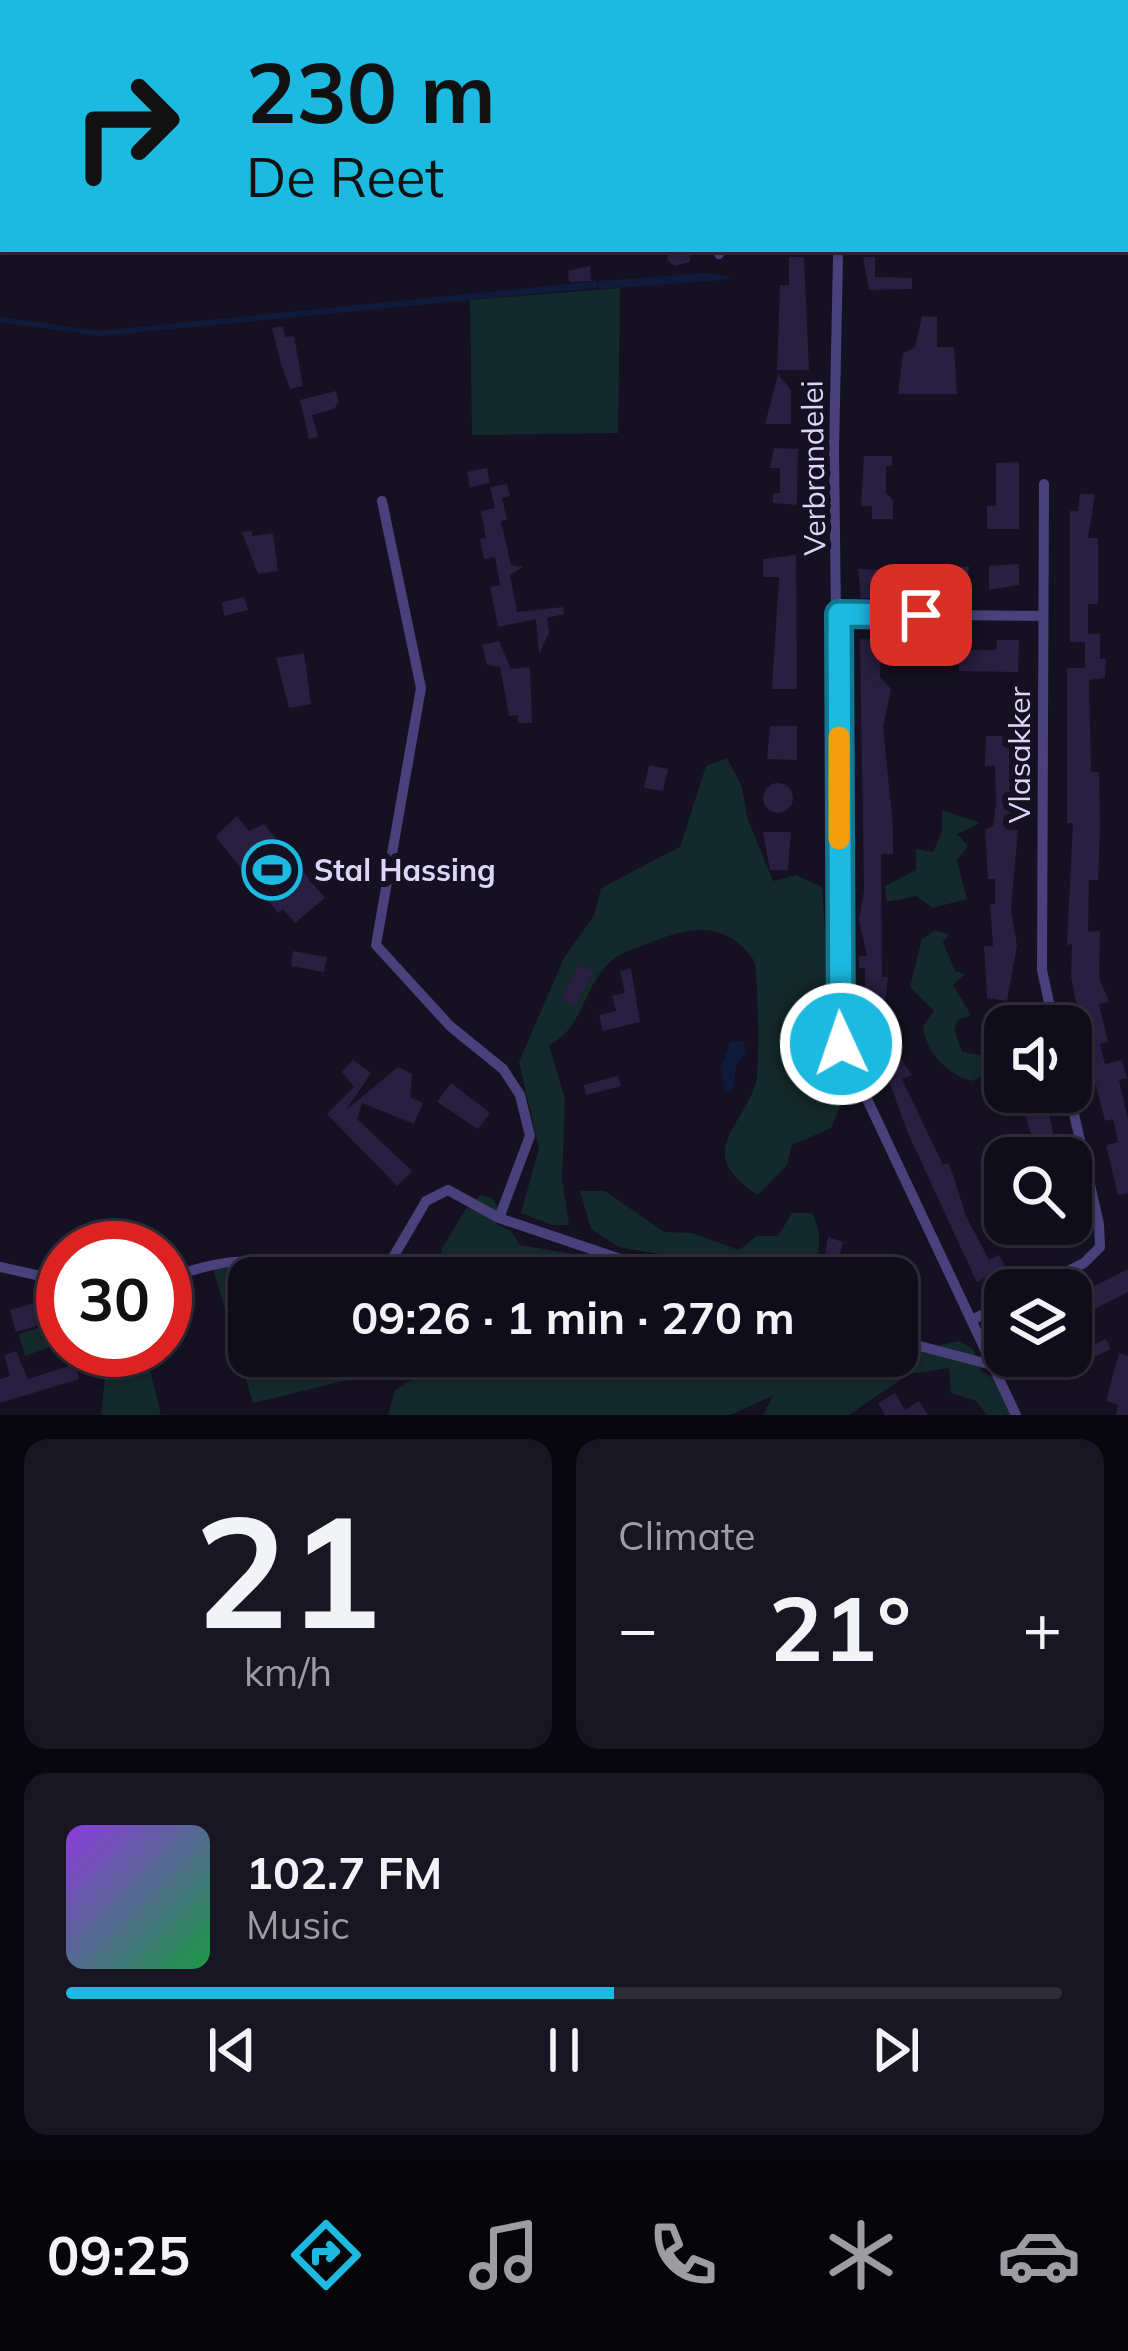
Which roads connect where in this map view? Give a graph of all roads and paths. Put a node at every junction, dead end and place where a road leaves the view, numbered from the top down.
1 (838, 256) dead end
2 (1044, 484) dead end
3 (382, 501) dead end
4 (839, 614) junction
5 (1043, 616) junction
6 (1050, 1005) edge
7 (1074, 1113) edge
8 (499, 1218) junction
9 (393, 1257) edge
10 (615, 1257) edge
11 (228, 1262) edge
12 (0, 1267) edge
13 (1072, 1269) edge
14 (192, 1270) edge
15 (36, 1275) edge
16 (984, 1314) edge
17 (972, 1320) junction
18 (918, 1346) edge
19 (984, 1347) edge
20 (984, 1363) edge
21 (998, 1377) edge
22 (1016, 1415) edge

1 - 4 street, Verbrandelei
2 - 5 street, Vlasakker
3 - 8 street
4 - 5 street
4 - 17 street, Verbrandelei
5 - 6 street, Vlasakker
7 - 13 street
8 - 9 street
8 - 10 street
11 - 14 street
12 - 15 street
16 - 17 street
17 - 19 street, Verbrandelei
18 - 20 street
21 - 22 street, Verbrandelei

